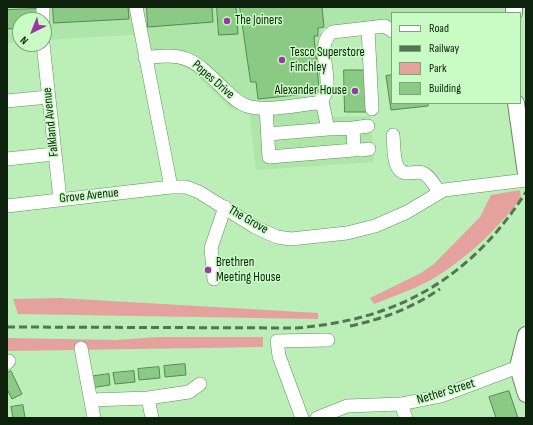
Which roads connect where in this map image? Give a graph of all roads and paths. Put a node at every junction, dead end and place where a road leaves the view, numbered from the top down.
1 (136, 7) edge
2 (368, 28) junction
3 (388, 29) edge
4 (44, 52) edge
5 (145, 58) junction
6 (48, 97) junction
7 (7, 101) edge
8 (322, 101) junction
9 (516, 104) edge
10 (266, 108) junction
11 (372, 109) dead end
12 (328, 129) junction
13 (268, 134) junction
14 (393, 134) dead end
15 (54, 154) junction
16 (7, 159) edge
17 (526, 174) edge
18 (526, 180) edge
19 (171, 187) junction
20 (439, 192) junction
21 (60, 199) junction
22 (7, 206) edge
23 (225, 207) junction
24 (214, 279) dead end
25 (526, 335) edge
26 (328, 340) dead end
27 (81, 348) dead end
28 (518, 367) junction
29 (200, 384) dead end
30 (525, 388) edge
31 (148, 398) junction
32 (90, 400) junction
33 (401, 404) junction
34 (94, 418) edge
35 (152, 418) edge
36 (302, 418) edge
37 (317, 418) edge
38 (406, 418) edge

1 - 5 street
2 - 3 street
2 - 8 street
2 - 11 street
4 - 6 street, Falkland Avenue
5 - 10 street, Popes Drive
5 - 19 street
6 - 7 street
6 - 15 street, Falkland Avenue
8 - 10 street, Popes Drive
8 - 12 street
9 - 17 main road
10 - 13 street
12 - 13 street
12 - 13 street
14 - 20 street
15 - 16 street
15 - 21 street, Falkland Avenue
18 - 20 street, The Grove
19 - 21 street, Grove Avenue
19 - 23 street, The Grove
20 - 23 street, The Grove
21 - 22 street, Grove Avenue
23 - 24 street
25 - 28 main road
26 - 36 street
27 - 32 street
28 - 30 main road
28 - 33 street, Nether Street
29 - 31 street
31 - 32 street
31 - 35 street
32 - 34 street
33 - 37 street, Nether Street
33 - 38 street

